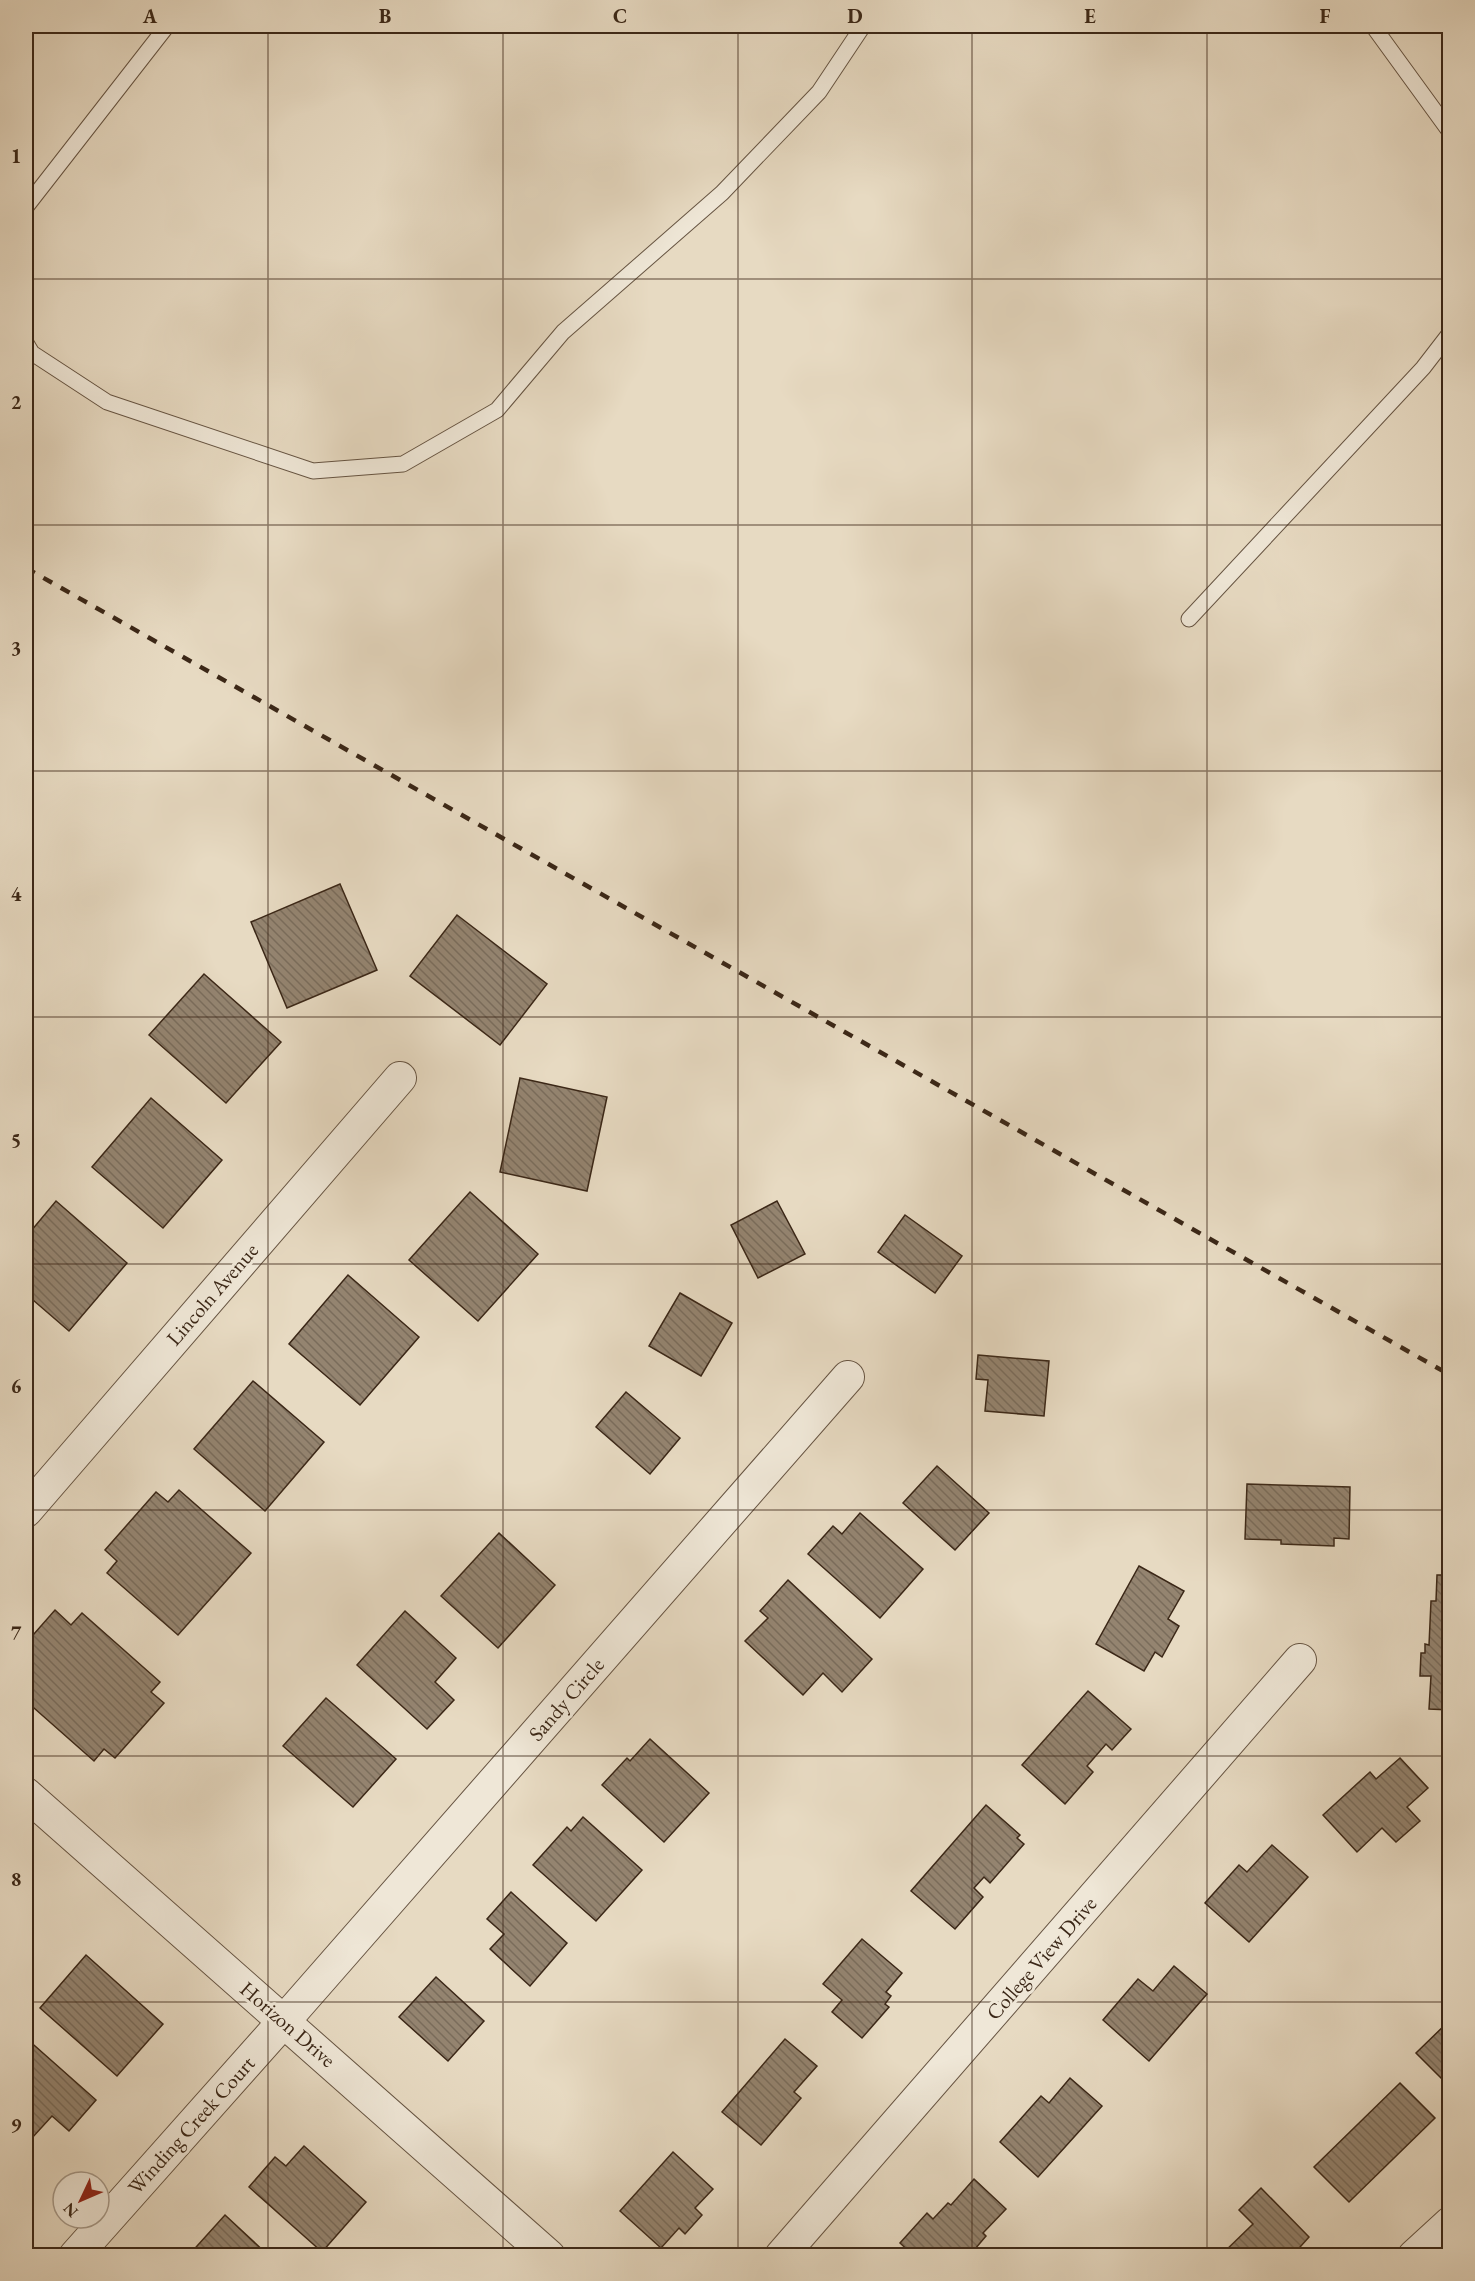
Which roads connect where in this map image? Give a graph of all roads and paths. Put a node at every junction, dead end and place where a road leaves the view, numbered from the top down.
1 (168, 26) edge
2 (863, 26) edge
3 (1373, 26) edge
4 (1449, 132) edge
5 (26, 207) edge
6 (1449, 333) edge
7 (26, 343) edge
8 (1189, 619) dead end
9 (400, 1078) dead end
10 (848, 1377) dead end
11 (26, 1510) edge
12 (1300, 1660) dead end
13 (26, 1794) edge
14 (284, 2021) junction
15 (1449, 2223) edge
16 (75, 2256) edge
17 (549, 2256) edge
18 (782, 2256) edge
19 (1414, 2256) edge

1 - 5 lane
2 - 7 lane
3 - 4 lane
6 - 8 lane
9 - 11 street, Lincoln Avenue
10 - 14 street, Sandy Circle
12 - 18 street, College View Drive
13 - 14 street, Horizon Drive
14 - 16 street, Winding Creek Court
14 - 17 street, Horizon Drive
15 - 19 street

